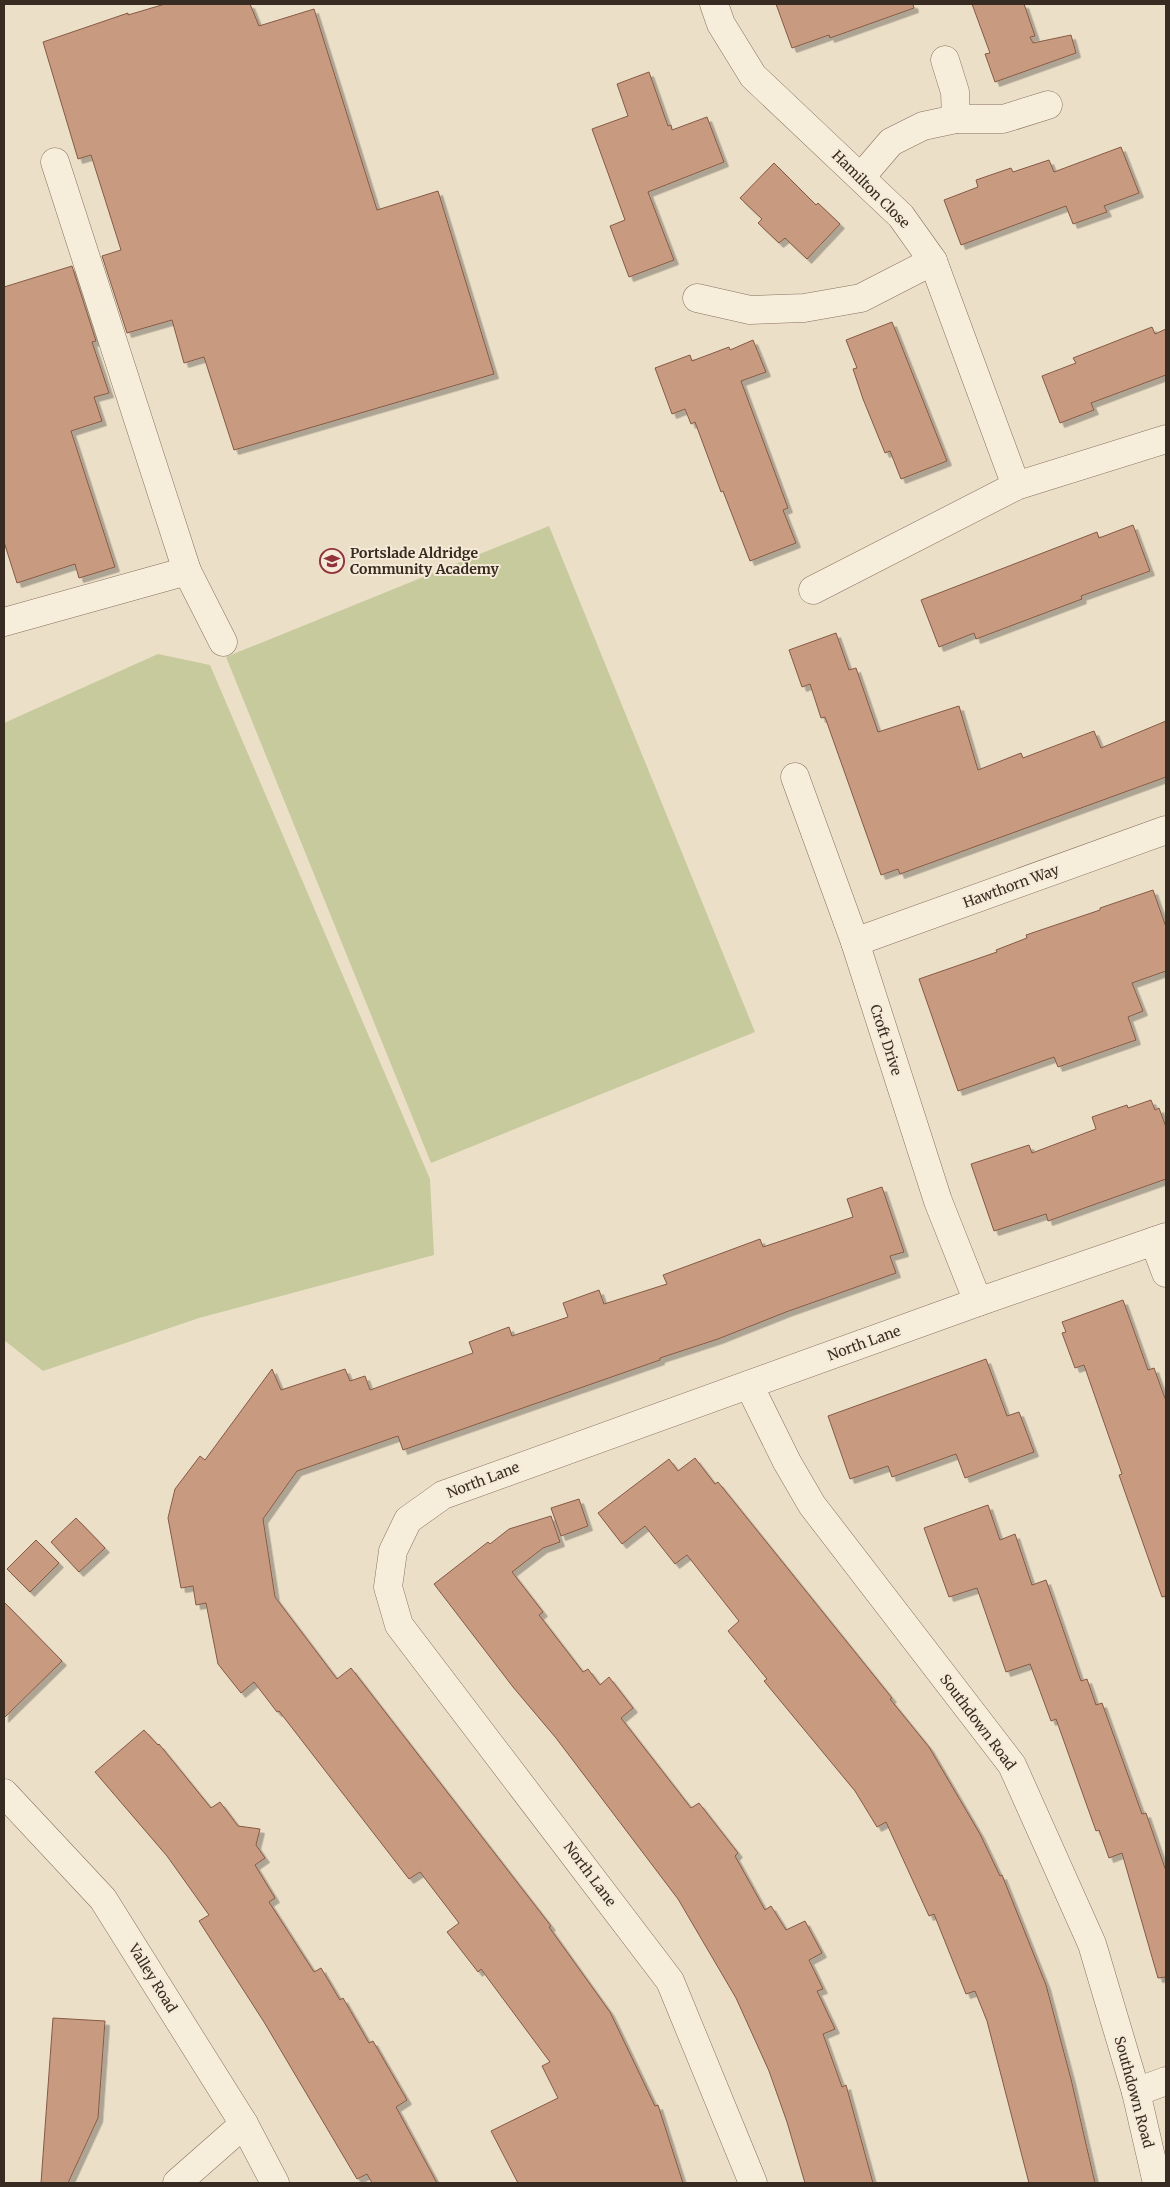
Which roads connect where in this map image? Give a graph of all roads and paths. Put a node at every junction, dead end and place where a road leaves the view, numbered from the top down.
1 (714, 4) edge
2 (945, 60) dead end
3 (1048, 105) dead end
4 (956, 119) junction
5 (55, 162) dead end
6 (861, 177) junction
7 (934, 261) junction
8 (697, 298) dead end
9 (1166, 439) edge
10 (1016, 486) junction
11 (188, 571) junction
12 (813, 590) dead end
13 (4, 622) edge
14 (224, 642) dead end
15 (795, 777) dead end
16 (1166, 830) edge
17 (855, 942) junction
18 (1160, 1239) edge
19 (1166, 1273) edge
20 (978, 1302) junction
21 (749, 1386) junction
22 (4, 1792) edge
23 (1166, 2082) edge
24 (1136, 2092) junction
25 (244, 2124) junction
26 (176, 2183) edge
27 (275, 2183) edge
28 (752, 2183) edge
29 (1157, 2183) edge

1 - 6 street, Hamilton Close
2 - 4 street
3 - 4 street
4 - 6 street
5 - 11 street
6 - 7 street, Hamilton Close
7 - 8 street
7 - 10 street, Hamilton Close
9 - 10 street
10 - 12 street
11 - 13 street
11 - 14 street
15 - 17 street, Croft Drive
16 - 17 street, Hawthorn Way
17 - 20 street, Croft Drive
18 - 19 street, North Lane
18 - 20 street, North Lane
20 - 21 street, North Lane
21 - 24 street, Southdown Road
21 - 28 street, North Lane
22 - 25 street, Valley Road
23 - 24 street
24 - 29 street, Southdown Road
25 - 26 street
25 - 27 street, Valley Road

